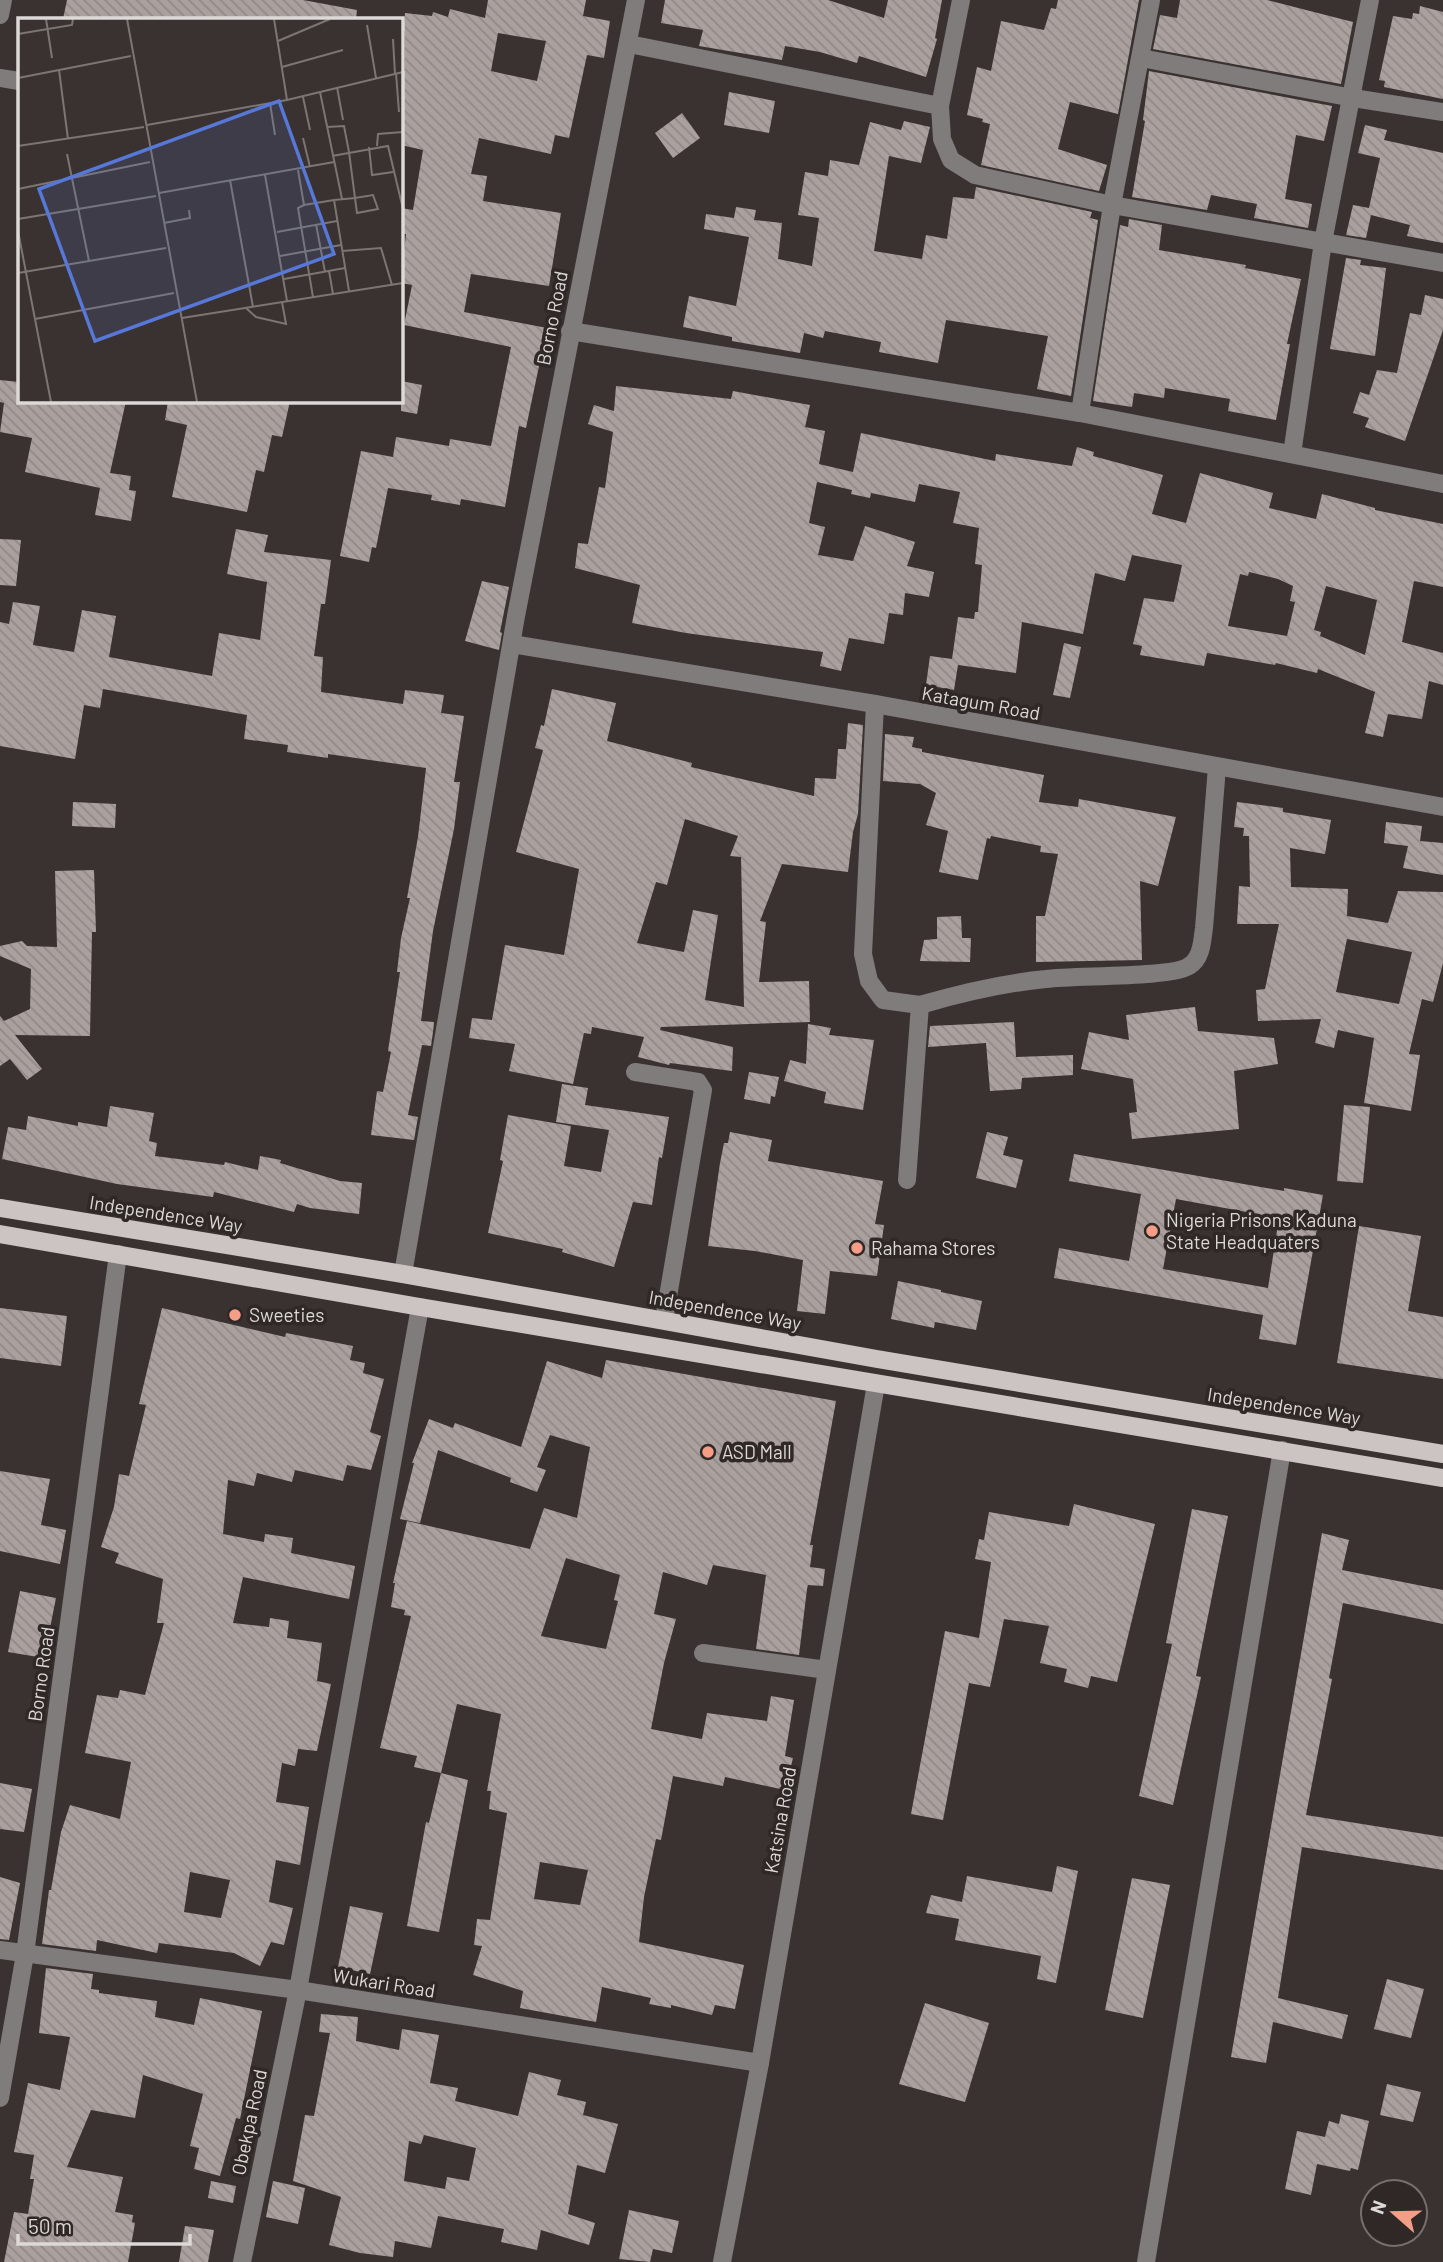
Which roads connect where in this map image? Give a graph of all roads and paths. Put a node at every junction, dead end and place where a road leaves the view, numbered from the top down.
1 (3, 0) edge
2 (635, 0) edge
3 (961, 0) edge
4 (1151, 0) edge
5 (1370, 0) edge
6 (0, 15) edge
7 (629, 44) junction
8 (1141, 58) junction
9 (0, 78) edge
10 (18, 81) edge
11 (1353, 98) junction
12 (940, 106) junction
13 (1443, 112) edge
14 (1112, 205) junction
15 (1323, 242) junction
16 (1443, 263) edge
17 (570, 331) junction
18 (1080, 413) junction
19 (1292, 454) junction
20 (1443, 484) edge
21 (512, 644) junction
22 (875, 704) junction
23 (1217, 767) junction
24 (1443, 807) edge
25 (920, 1005) junction
26 (635, 1072) dead end
27 (907, 1180) dead end
28 (0, 1208) edge
29 (0, 1234) edge
30 (118, 1254) junction
31 (403, 1274) junction
32 (420, 1307) junction
33 (664, 1320) junction
34 (876, 1384) junction
35 (1282, 1450) junction
36 (1443, 1454) edge
37 (1443, 1478) edge
38 (703, 1653) dead end
39 (827, 1670) junction
40 (0, 1951) edge
41 (25, 1954) junction
42 (298, 1990) junction
43 (760, 2063) junction
44 (0, 2098) edge
45 (242, 2262) edge
46 (722, 2262) edge
47 (1146, 2262) edge

1 - 6 street
2 - 7 street, Borno Road
3 - 12 street
4 - 8 street
5 - 11 street
7 - 12 street
7 - 17 street, Borno Road
8 - 11 street
8 - 14 street
9 - 10 street
11 - 13 street
11 - 15 street
12 - 14 street
14 - 15 street
14 - 18 street
15 - 16 street
15 - 19 street
17 - 18 street
17 - 21 street, Borno Road
18 - 19 street
19 - 20 street
21 - 22 street, Katagum Road
21 - 31 street, Borno Road
22 - 23 street, Katagum Road
22 - 25 street
23 - 24 street, Katagum Road
23 - 25 street
25 - 27 street
26 - 33 street
28 - 31 main road, Independence Way
29 - 30 main road
30 - 32 main road
30 - 41 street, Borno Road
31 - 33 main road, Independence Way
32 - 34 main road
32 - 42 street, Obekpa Road
33 - 36 main road, Independence Way
34 - 35 main road
34 - 39 street, Katsina Road
35 - 37 main road
35 - 47 street
38 - 39 street
39 - 43 street, Katsina Road
40 - 41 street, Wukari Road
41 - 42 street, Wukari Road
41 - 44 street, Borno Road
42 - 43 street, Wukari Road
42 - 45 street, Obekpa Road
43 - 46 street, Katsina Road

